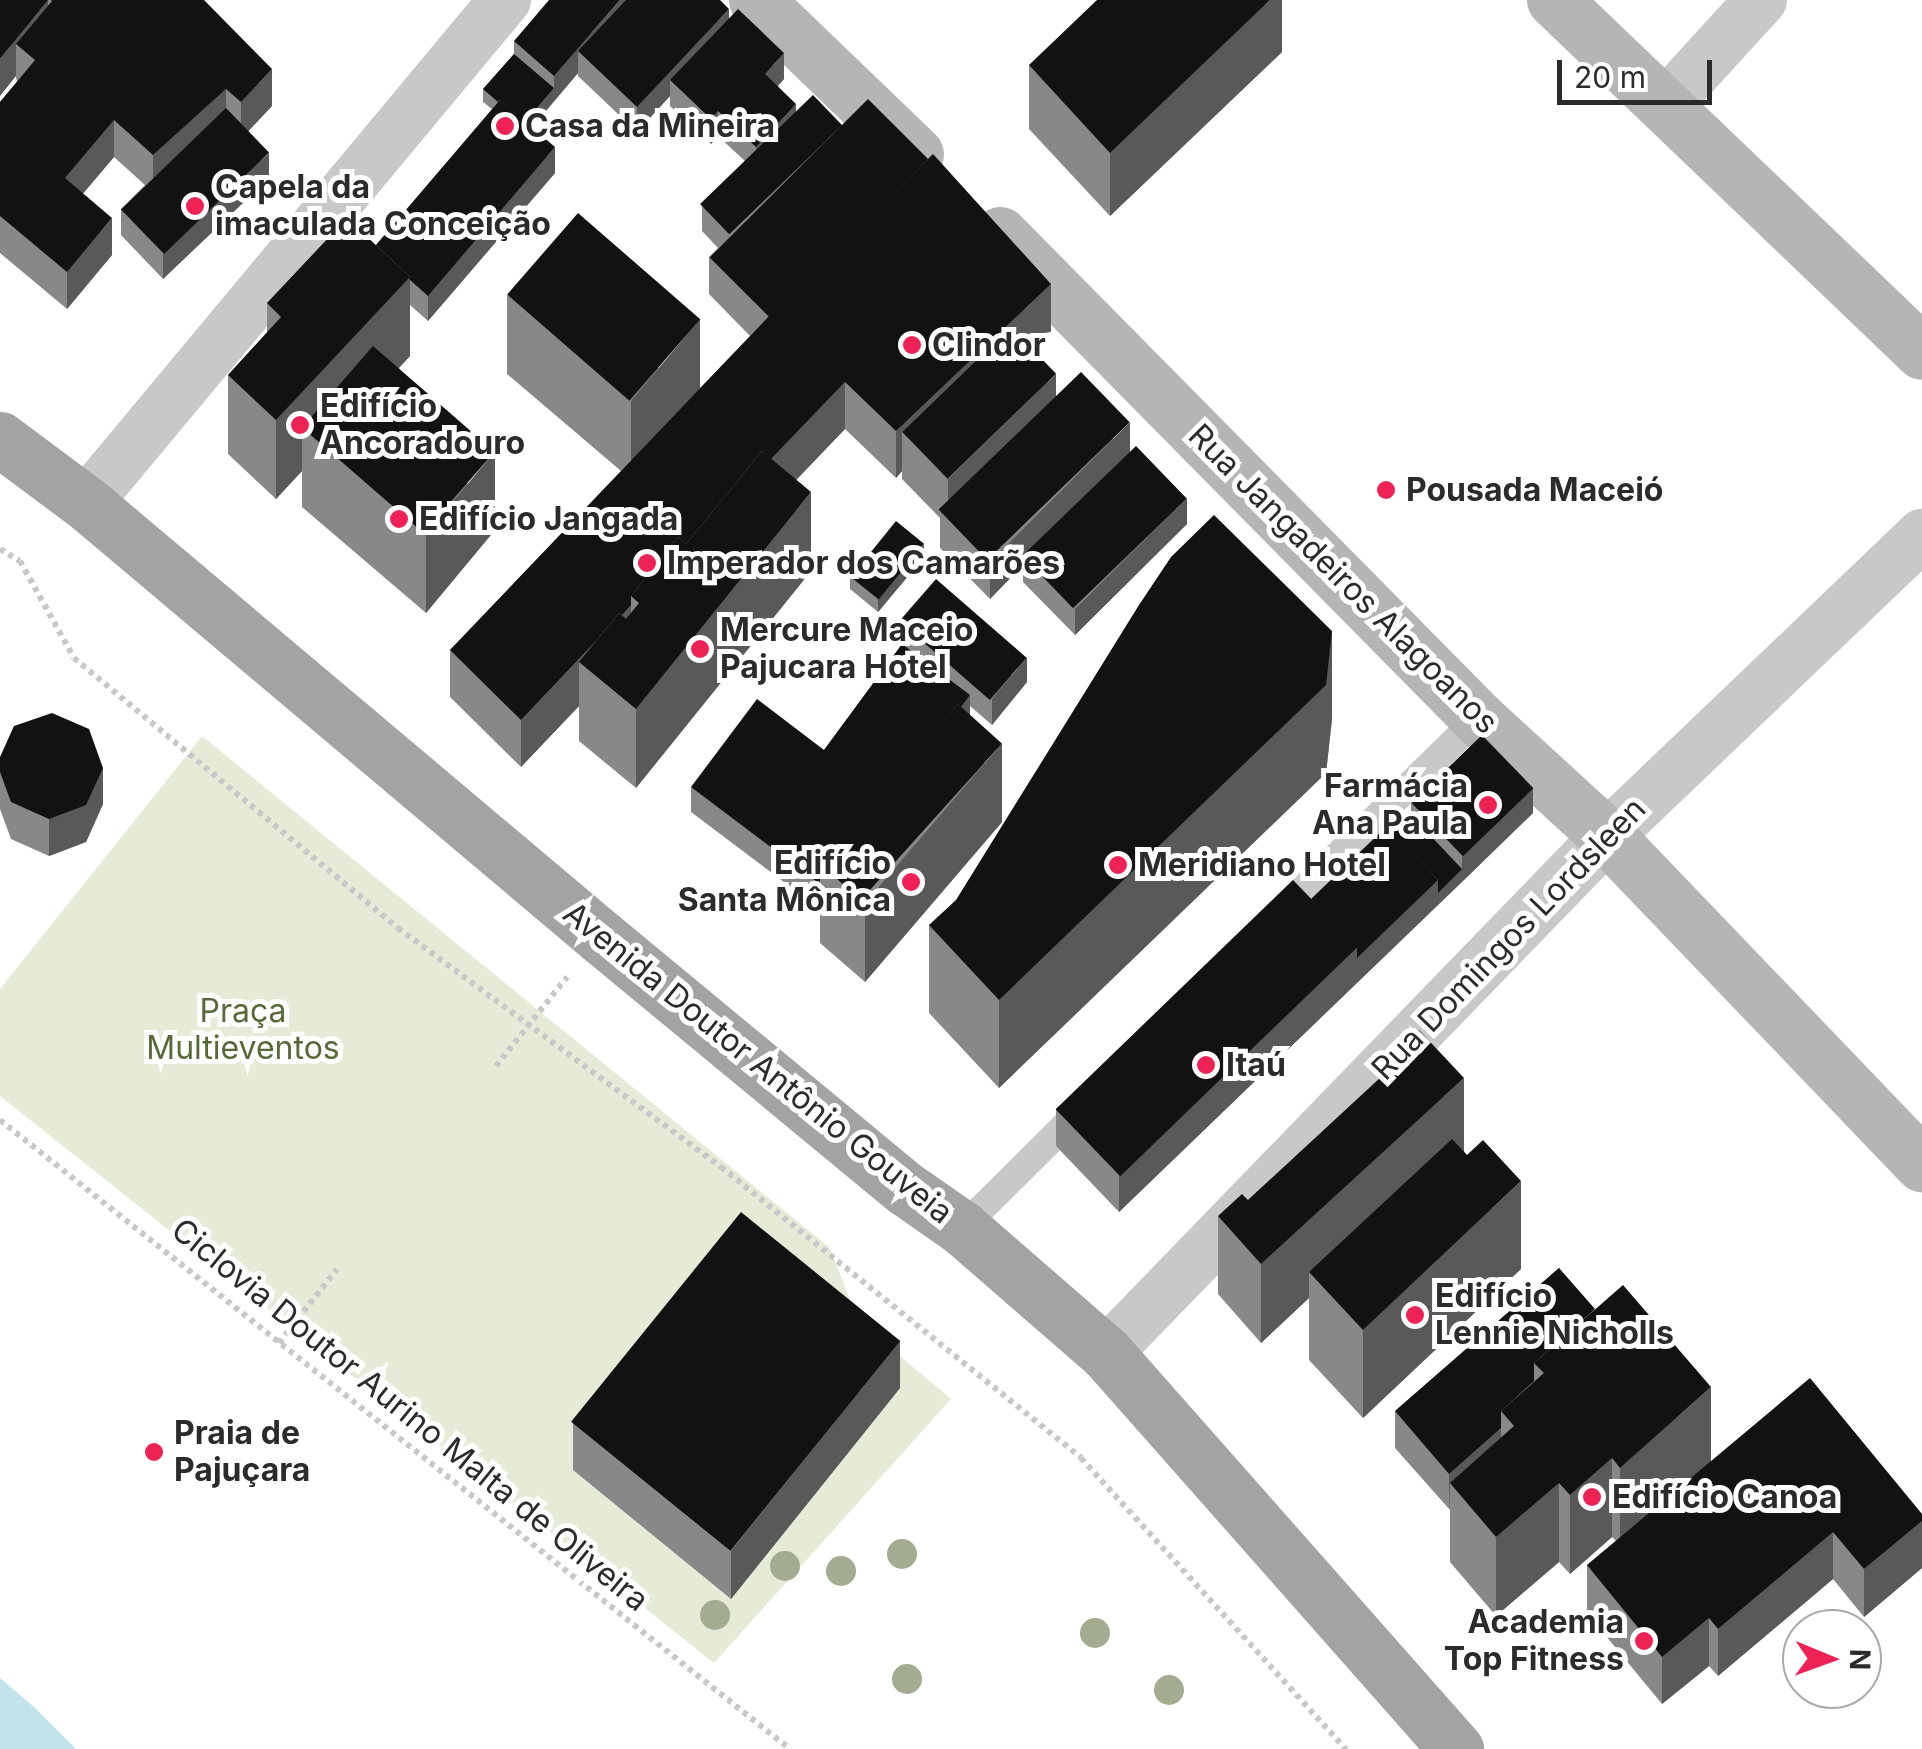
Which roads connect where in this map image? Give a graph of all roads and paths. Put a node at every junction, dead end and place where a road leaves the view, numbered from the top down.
1 (506, 0) edge
2 (756, 0) edge
3 (1554, 0) edge
4 (1762, 0) edge
5 (1666, 104) junction
6 (1922, 352) edge
7 (0, 439) edge
8 (86, 502) junction
9 (1922, 535) edge
10 (0, 549) edge
11 (1478, 718) junction
12 (1607, 836) junction
13 (601, 936) junction
14 (1250, 942) edge
15 (528, 1024) junction
16 (496, 1066) dead end
17 (1108, 1083) edge
18 (0, 1120) edge
19 (1922, 1165) edge
20 (962, 1228) junction
21 (337, 1269) dead end
22 (280, 1343) junction
23 (1106, 1354) junction
24 (790, 1749) edge
25 (1346, 1749) edge
26 (1456, 1749) edge

1 - 8 street
2 - 11 street, Rua Jangadeiros Alagoanos
3 - 5 street
4 - 5 street
5 - 6 street
7 - 8 main road, Avenida Doutor Antônio Gouveia
8 - 13 main road, Avenida Doutor Antônio Gouveia
9 - 12 street, Rua Domingos Lordsleen
10 - 15 path
11 - 12 street, Rua Jangadeiros Alagoanos
11 - 14 lane
12 - 19 street, Rua Jangadeiros Alagoanos
12 - 23 street, Rua Domingos Lordsleen
13 - 15 path
13 - 20 main road, Avenida Doutor Antônio Gouveia
15 - 16 path
15 - 25 path
17 - 20 lane
18 - 22 path, Ciclovia Doutor Aurino Malta de Oliveira
20 - 23 main road, Avenida Doutor Antônio Gouveia
21 - 22 path
22 - 24 path, Ciclovia Doutor Aurino Malta de Oliveira
23 - 26 main road, Avenida Doutor Antônio Gouveia

